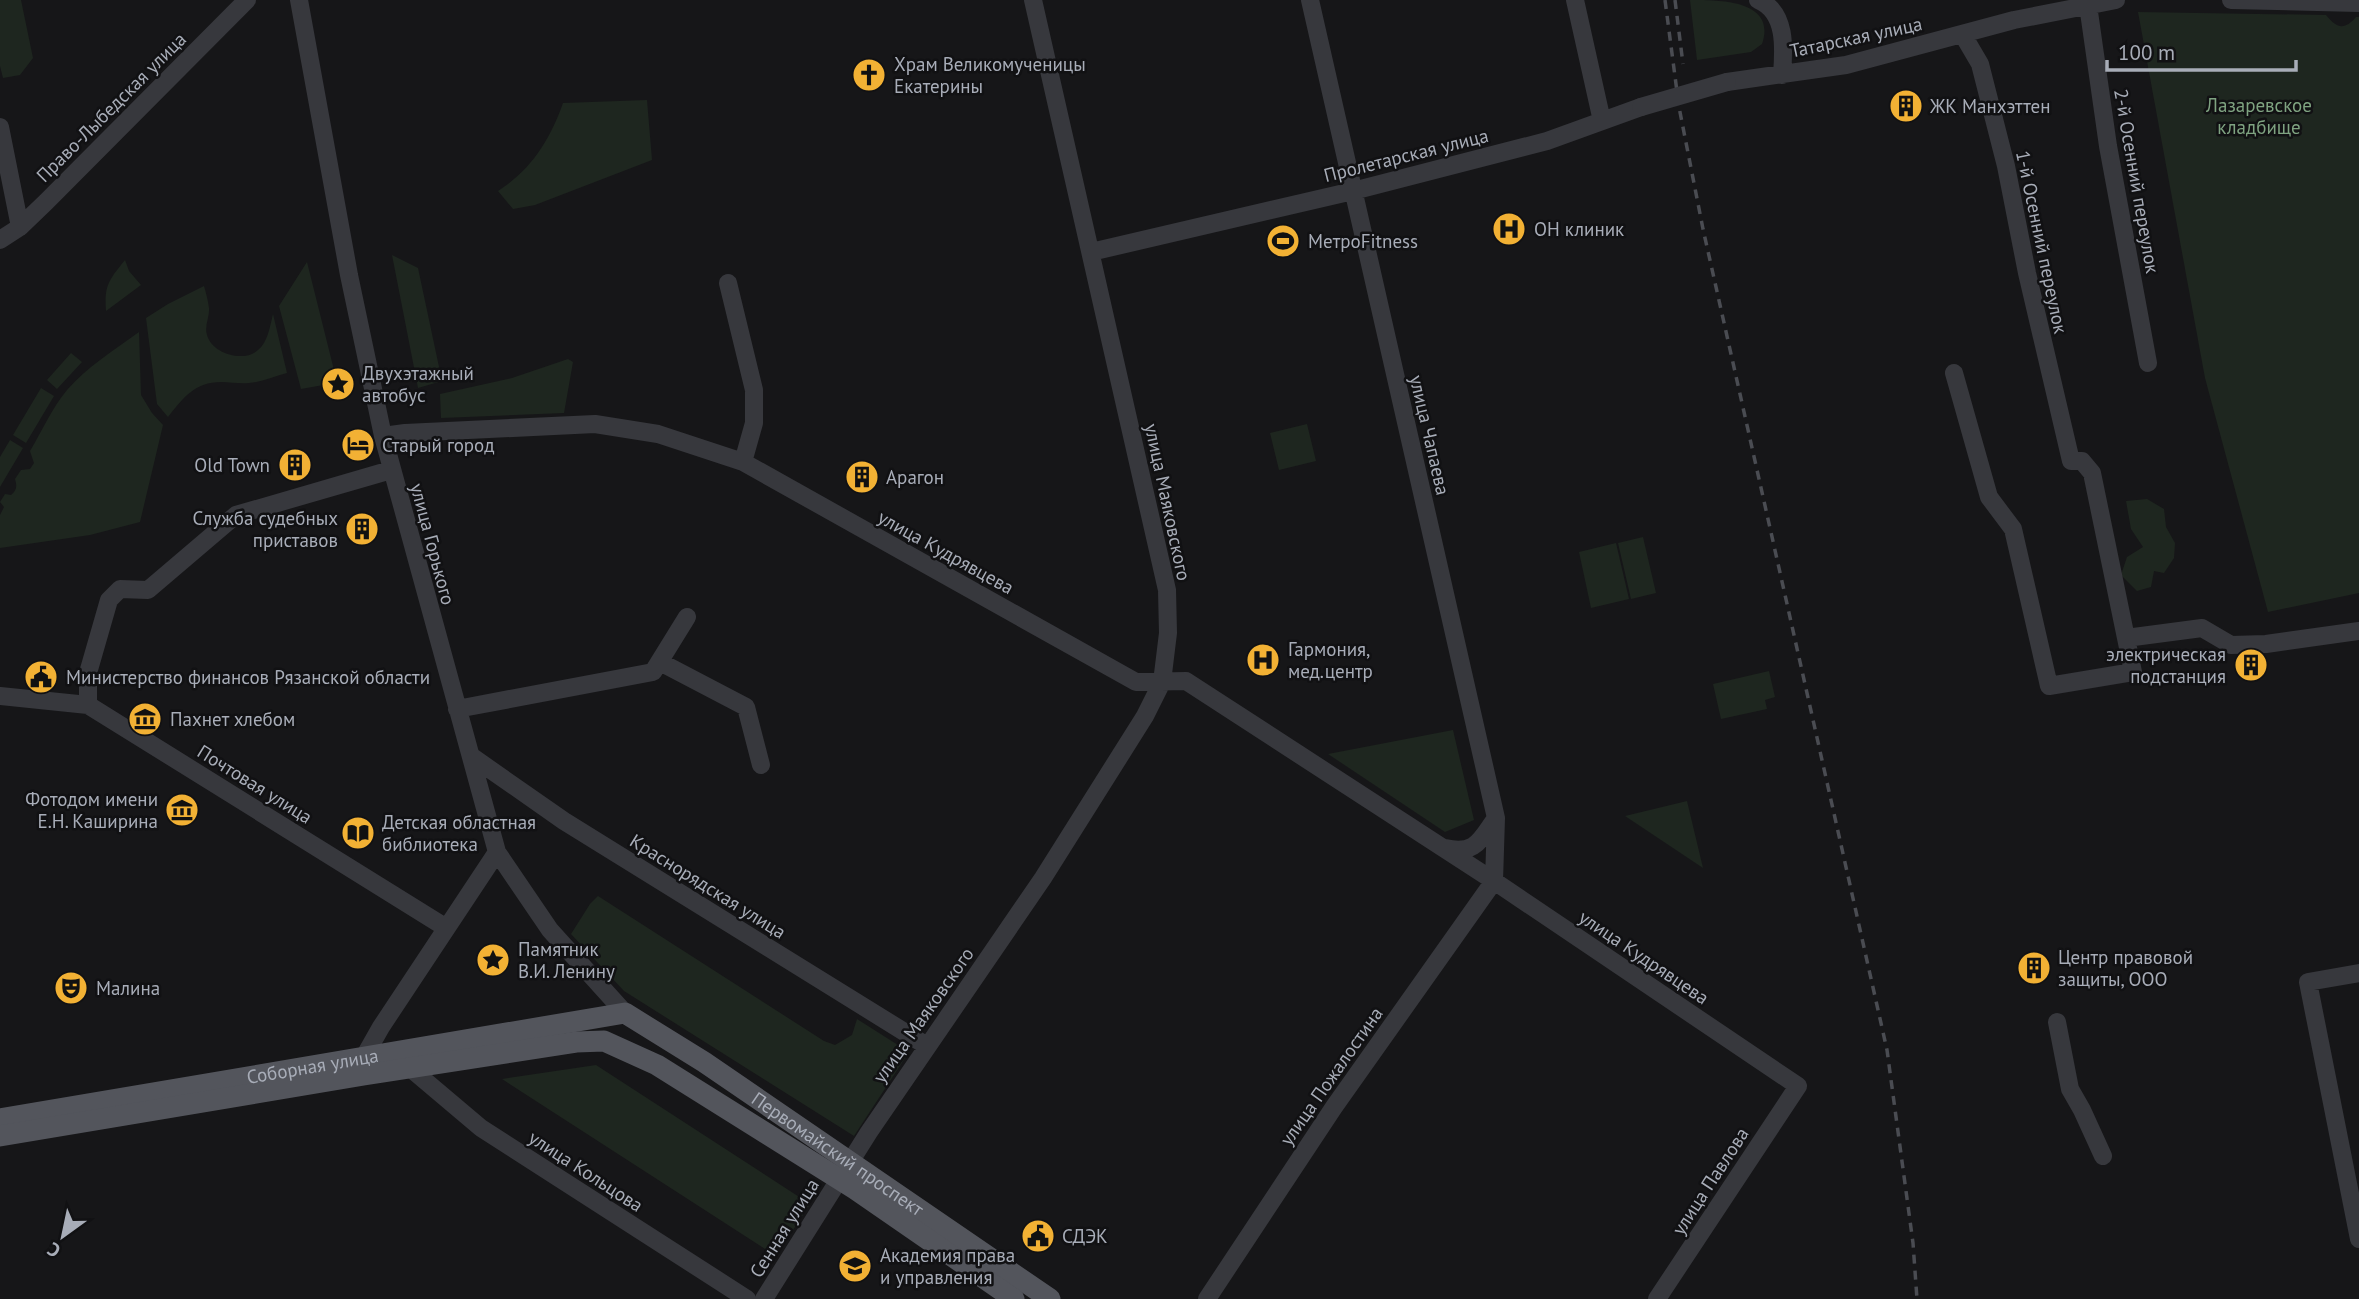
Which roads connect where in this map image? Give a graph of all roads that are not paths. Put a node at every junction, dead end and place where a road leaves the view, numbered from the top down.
1 (247, 0) edge
2 (299, 0) edge
3 (1033, 0) edge
4 (1310, 0) edge
5 (1575, 0) edge
6 (1758, 0) edge
7 (2116, 0) edge
8 (2231, 0) edge
9 (2359, 3) edge
10 (2088, 5) junction
11 (1963, 35) junction
12 (1782, 75) junction
13 (1727, 82) joint
14 (1602, 121) junction
15 (0, 127) edge
16 (1353, 191) junction
17 (20, 227) junction
18 (0, 240) edge
19 (1091, 252) junction
20 (728, 284) dead end
21 (2148, 363) dead end
22 (1954, 373) dead end
23 (383, 436) junction
24 (743, 463) junction
25 (391, 470) junction
26 (687, 617) dead end
27 (2359, 631) edge
28 (2126, 638) junction
29 (660, 662) junction
30 (1162, 682) junction
31 (0, 696) edge
32 (88, 705) junction
33 (457, 709) junction
34 (471, 756) junction
35 (761, 765) dead end
36 (1496, 818) junction
37 (1495, 846) junction
38 (1444, 848) junction
39 (497, 852) junction
40 (1466, 863) junction
41 (1494, 881) junction
42 (440, 924) dead end
43 (2359, 973) edge
44 (625, 1013) junction
45 (2057, 1022) dead end
46 (604, 1041) joint
47 (927, 1046) junction
48 (364, 1057) junction
49 (410, 1068) junction
50 (1798, 1086) joint
51 (0, 1119) edge
52 (0, 1136) edge
53 (2103, 1156) dead end
54 (845, 1171) junction
55 (2359, 1239) edge
56 (747, 1299) edge
57 (764, 1299) edge
58 (1014, 1299) edge
59 (1050, 1299) edge
60 (1207, 1299) edge
61 (1657, 1299) edge

1 - 17 street, Право-Лыбедская улица
2 - 23 street, улица Горького
3 - 19 street, улица Маяковского
4 - 16 street, улица Чапаева
5 - 14 street
6 - 12 street
7 - 10 street, Татарская улица
8 - 9 street
10 - 11 street, Татарская улица
10 - 21 street, 2-й Осенний переулок
11 - 12 street, Татарская улица
11 - 28 street, 1-й Осенний переулок
12 - 13 street, Татарская улица
13 - 14 street, Пролетарская улица, bridge
14 - 16 street, Пролетарская улица
15 - 17 street
16 - 19 street, Пролетарская улица
16 - 36 street, улица Чапаева
17 - 18 street, Право-Лыбедская улица
19 - 30 street, улица Маяковского
20 - 24 street
22 - 28 street
23 - 24 street, улица Кудрявцева
23 - 25 street, улица Горького
24 - 30 street, улица Кудрявцева
25 - 32 street
25 - 33 street, улица Горького
26 - 29 street
27 - 28 street
29 - 33 street
29 - 35 street
30 - 38 street, улица Кудрявцева
30 - 47 street, улица Маяковского
31 - 32 street, Почтовая улица
32 - 42 street, Почтовая улица
33 - 34 street, улица Горького
34 - 39 street, улица Горького
34 - 47 street, Краснорядская улица
36 - 37 street, улица Чапаева
36 - 38 street
37 - 40 street
37 - 41 street, улица Чапаева
38 - 40 street, улица Кудрявцева
39 - 44 street, улица Горького
39 - 48 street
40 - 41 street, улица Кудрявцева
41 - 50 street, улица Кудрявцева
41 - 60 street, улица Пожалостина
43 - 55 street
44 - 48 main road, Соборная улица
44 - 54 main road, Первомайский проспект
45 - 53 street
46 - 49 main road, Соборная улица
46 - 54 main road, Первомайский проспект
47 - 54 street, улица Маяковского
48 - 51 main road, Соборная улица
49 - 52 main road, Соборная улица
49 - 56 street, улица Кольцова
50 - 61 street, улица Павлова
54 - 57 street, Сенная улица
54 - 58 main road, Первомайский проспект
54 - 59 main road, Первомайский проспект

